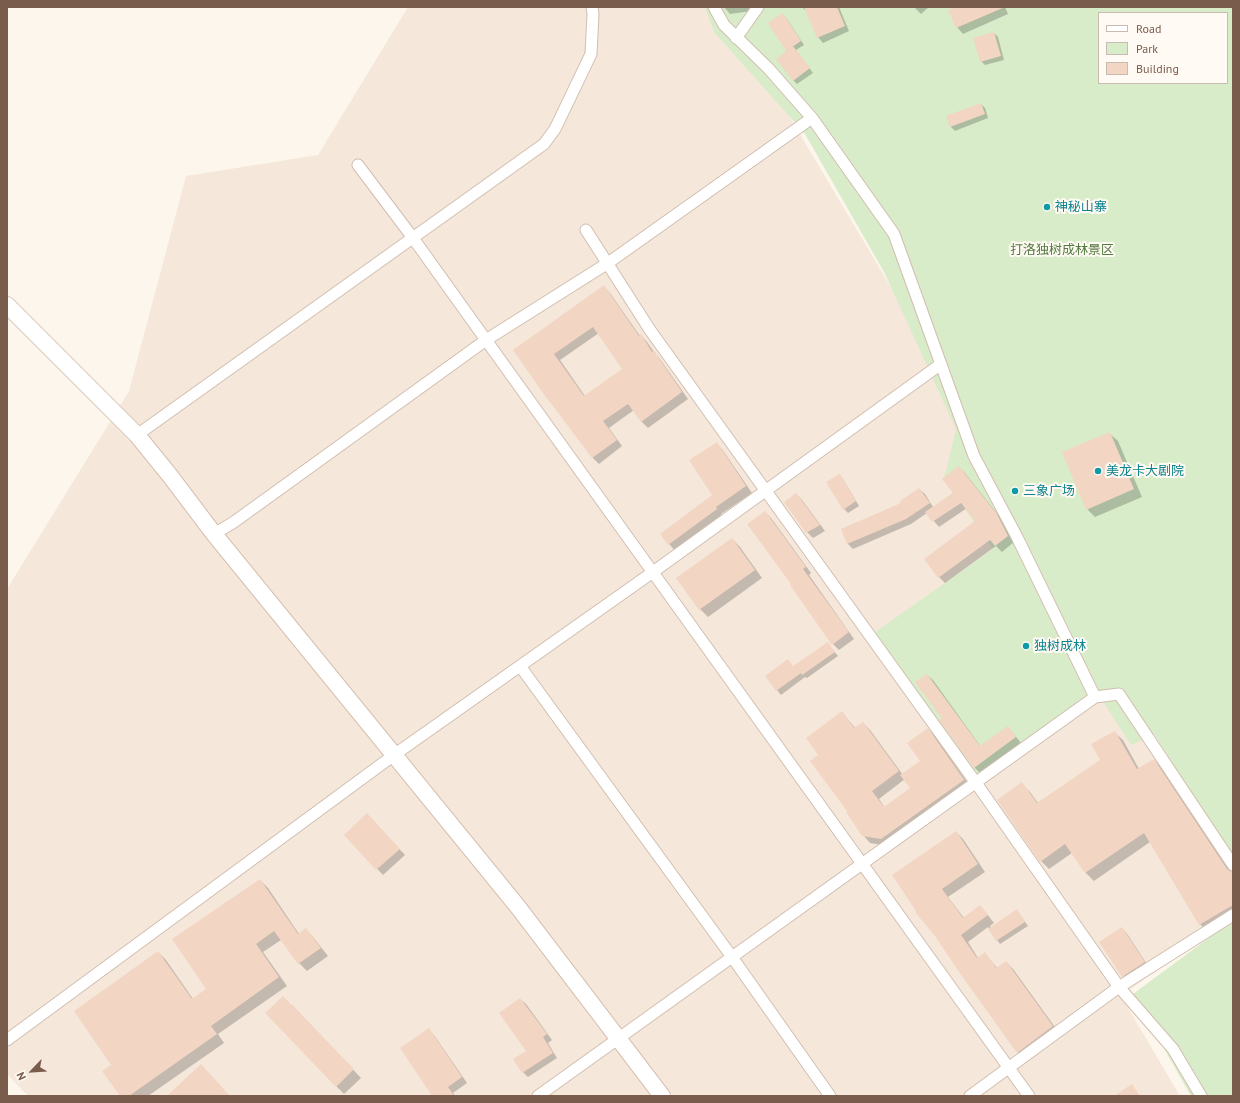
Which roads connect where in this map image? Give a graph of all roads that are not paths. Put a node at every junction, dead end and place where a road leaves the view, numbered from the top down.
1 (592, 7) edge
2 (714, 7) edge
3 (758, 7) edge
4 (736, 38) junction
5 (812, 118) junction
6 (358, 165) dead end
7 (586, 230) dead end
8 (413, 238) junction
9 (608, 263) junction
10 (7, 305) edge
11 (486, 340) junction
12 (942, 364) junction
13 (137, 435) junction
14 (766, 491) junction
15 (214, 534) junction
16 (653, 572) junction
17 (520, 666) junction
18 (1096, 697) junction
19 (394, 755) junction
20 (976, 783) junction
21 (863, 864) junction
22 (1233, 865) edge
23 (1233, 915) edge
24 (732, 957) junction
25 (1119, 987) junction
26 (618, 1039) junction
27 (7, 1040) edge
28 (1009, 1068) junction
29 (538, 1096) edge
30 (662, 1096) edge
31 (830, 1096) edge
32 (970, 1096) edge
33 (1028, 1096) edge
34 (1201, 1096) edge

1 - 8 street
2 - 4 street
3 - 4 street
4 - 5 street
5 - 9 street
5 - 12 street
6 - 8 street
7 - 9 street
8 - 11 street
8 - 13 street
9 - 11 street
9 - 14 street
10 - 13 street
11 - 15 street
11 - 16 street
12 - 14 street
12 - 18 street
13 - 15 street
14 - 16 street
14 - 20 street
15 - 19 street
16 - 17 street
16 - 21 street
17 - 19 street
17 - 24 street
18 - 20 street
18 - 22 street
19 - 26 street
19 - 27 street
20 - 21 street
20 - 25 street
21 - 24 street
21 - 28 street
23 - 25 street
24 - 26 street
24 - 31 street
25 - 28 street
25 - 34 street
26 - 29 street
26 - 30 street
28 - 32 street
28 - 33 street

